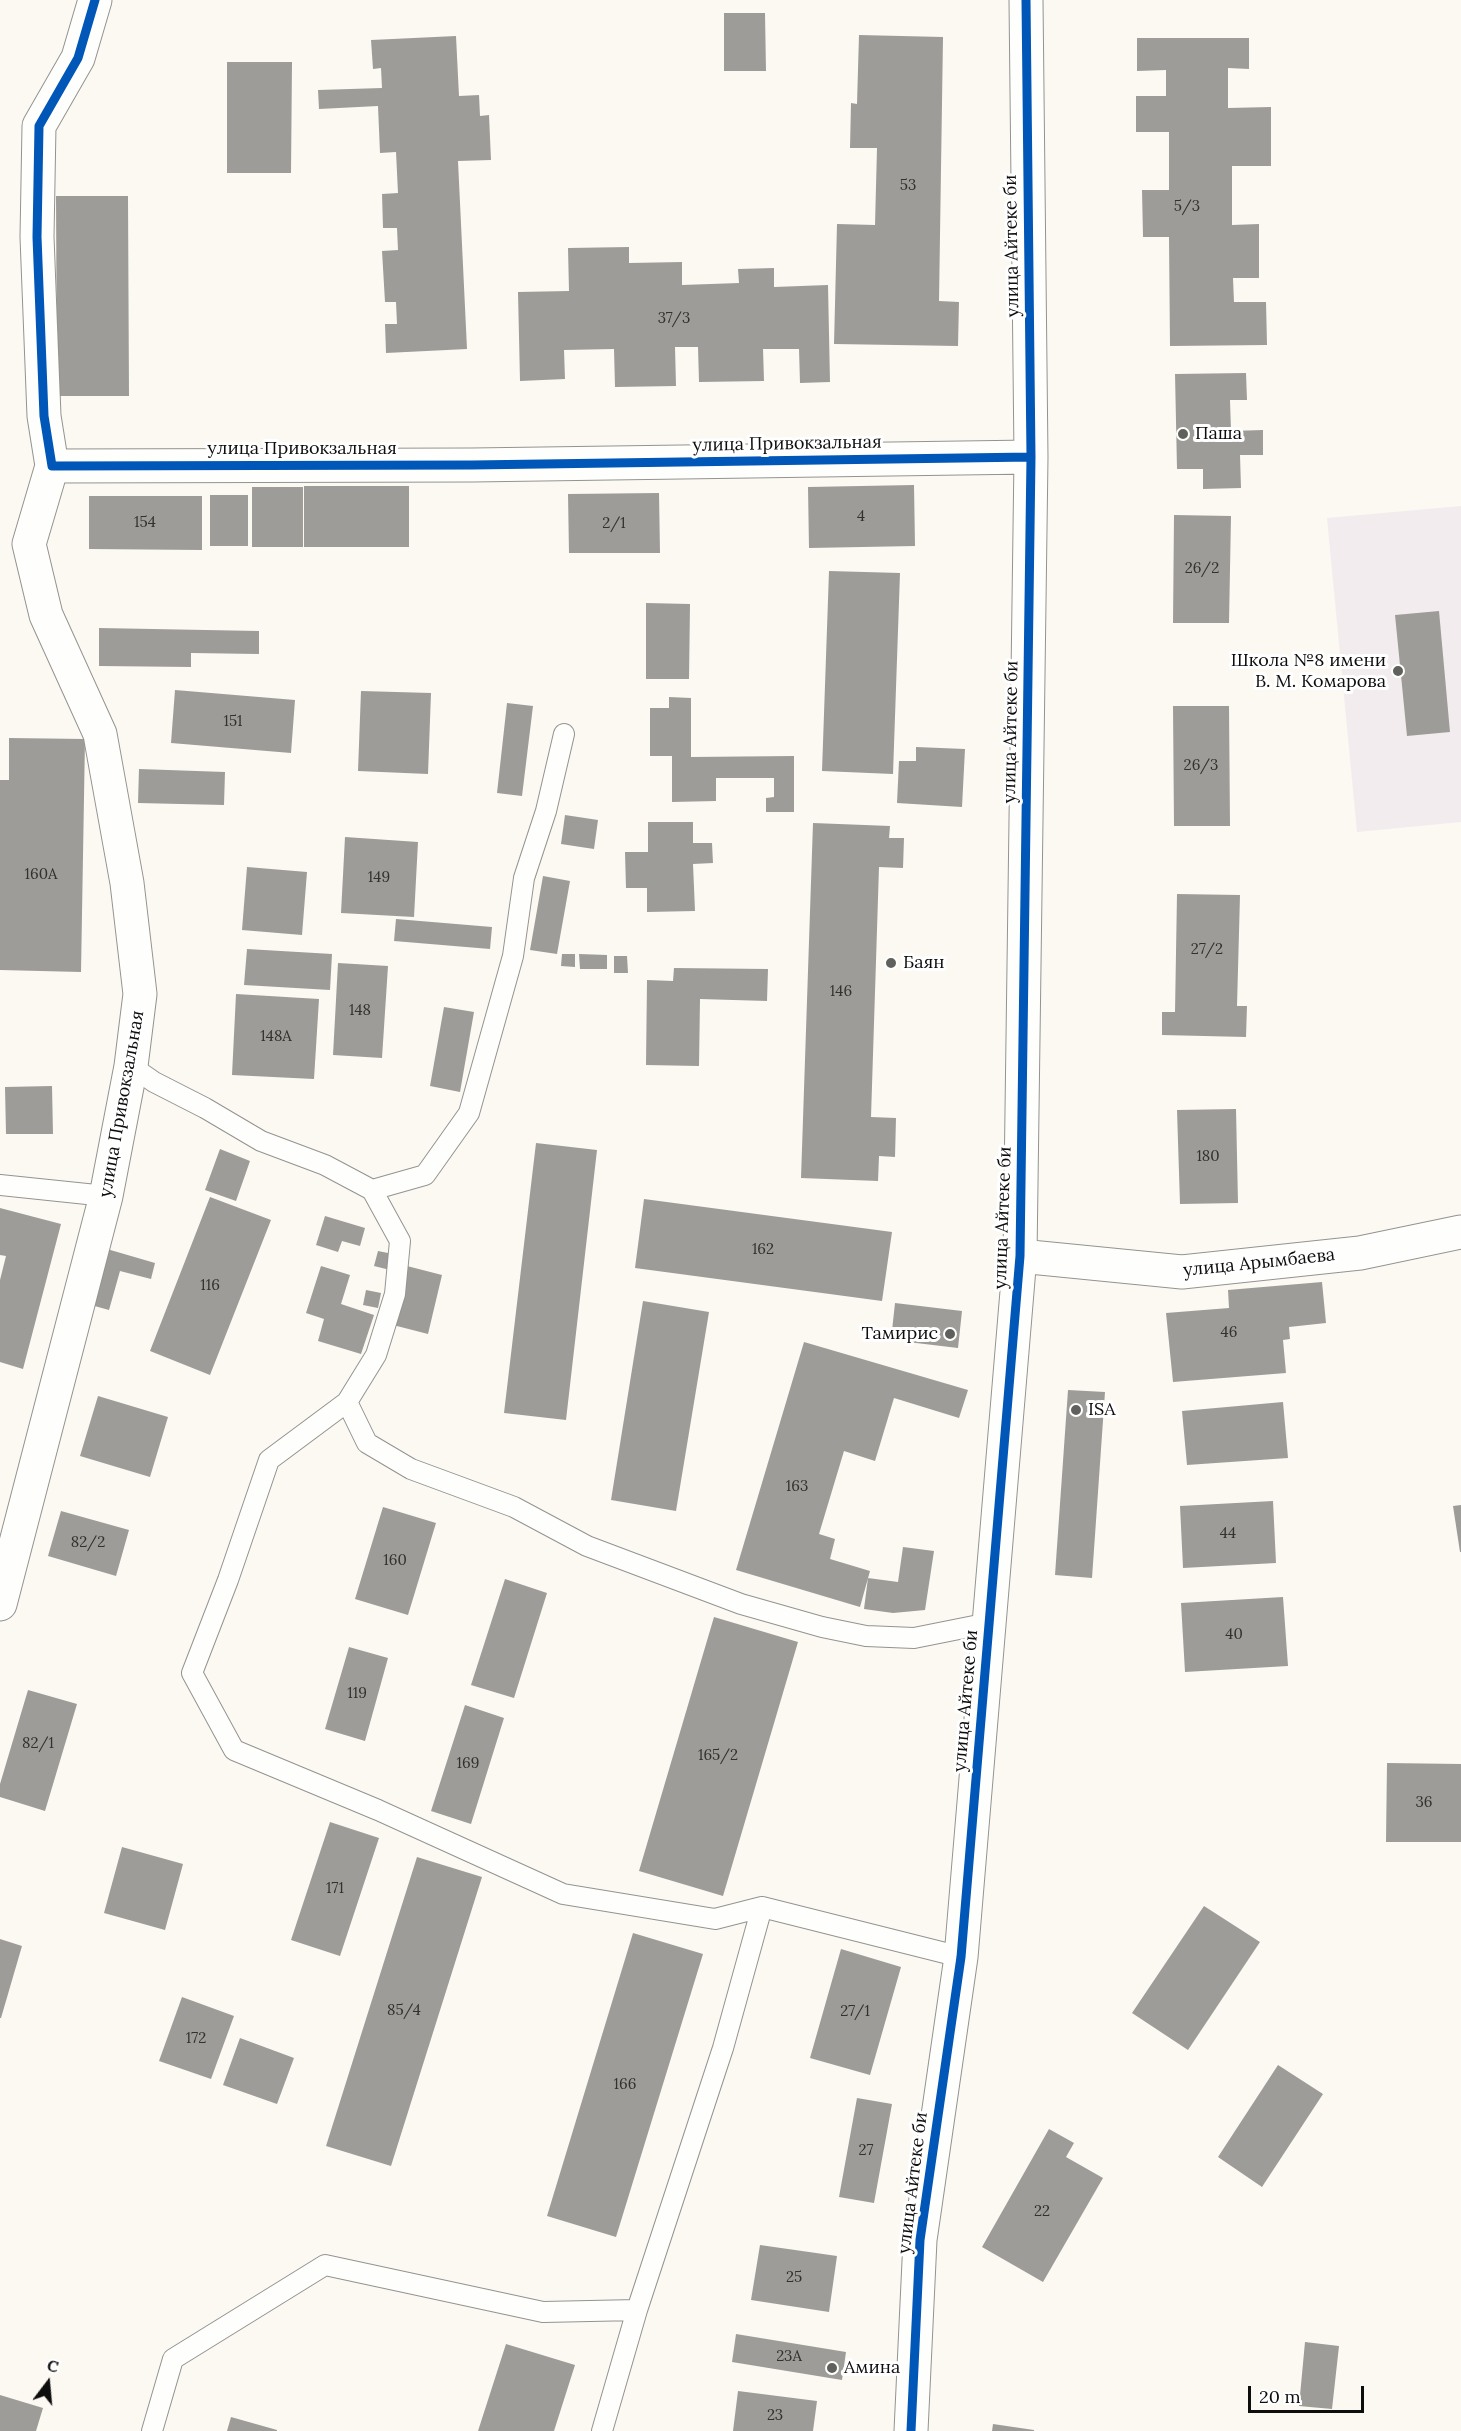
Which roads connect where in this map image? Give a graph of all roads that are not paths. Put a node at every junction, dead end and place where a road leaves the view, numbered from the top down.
1 (95, 0) edge
2 (1026, 0) edge
3 (1031, 457) junction
4 (52, 466) junction
5 (564, 734) dead end
6 (131, 1066) junction
7 (0, 1185) edge
8 (372, 1190) junction
9 (106, 1196) junction
10 (1461, 1232) edge
11 (1020, 1256) junction
12 (347, 1402) junction
13 (0, 1604) edge
14 (989, 1623) junction
15 (762, 1907) junction
16 (961, 1957) junction
17 (637, 2310) junction
18 (152, 2431) edge
19 (602, 2431) edge
20 (912, 2431) edge

1 - 4 street, улица Привокзальная
2 - 3 street, улица Айтеке би
3 - 4 street, улица Привокзальная
3 - 11 street, улица Айтеке би
4 - 6 street, улица Привокзальная
5 - 8 lane
6 - 8 lane
6 - 9 street, улица Привокзальная
7 - 9 lane
8 - 12 lane
9 - 13 street, улица Привокзальная
10 - 11 street, улица Арымбаева
11 - 14 street, улица Айтеке би
12 - 14 lane
12 - 15 lane
14 - 16 street, улица Айтеке би
15 - 16 lane
15 - 17 lane
16 - 20 street, улица Айтеке би
17 - 18 lane
17 - 19 lane

